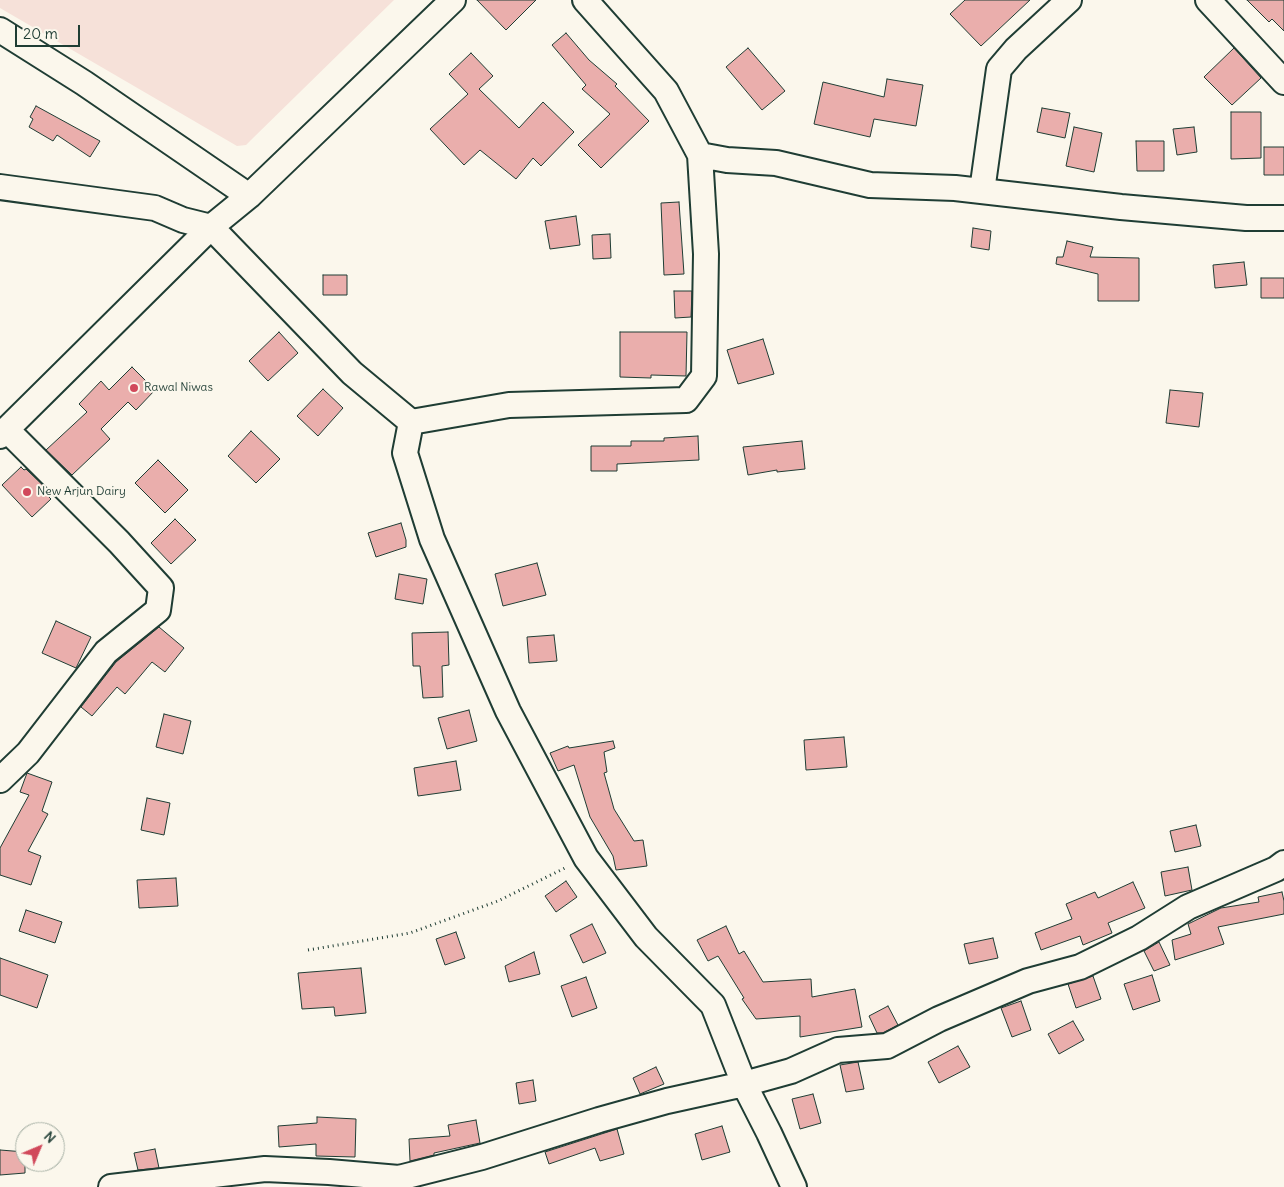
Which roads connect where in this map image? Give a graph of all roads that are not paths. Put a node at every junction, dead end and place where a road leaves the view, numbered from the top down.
1 (453, 0) edge
2 (585, 0) edge
3 (1068, 0) edge
4 (1208, 0) edge
5 (0, 30) edge
6 (1284, 82) edge
7 (700, 155) junction
8 (0, 187) edge
9 (982, 191) junction
10 (249, 196) junction
11 (1284, 218) edge
12 (211, 227) junction
13 (411, 422) junction
14 (3, 433) edge
15 (0, 780) edge
16 (1284, 863) edge
17 (744, 1084) junction
18 (111, 1187) edge
19 (794, 1187) edge

1 - 10 street
2 - 7 street
3 - 9 street
4 - 6 street
5 - 10 street
7 - 9 street
7 - 13 street
8 - 12 street
9 - 11 street
10 - 12 street
12 - 13 street
12 - 14 street
13 - 17 street
14 - 15 street
16 - 17 street
17 - 18 street
17 - 19 street

